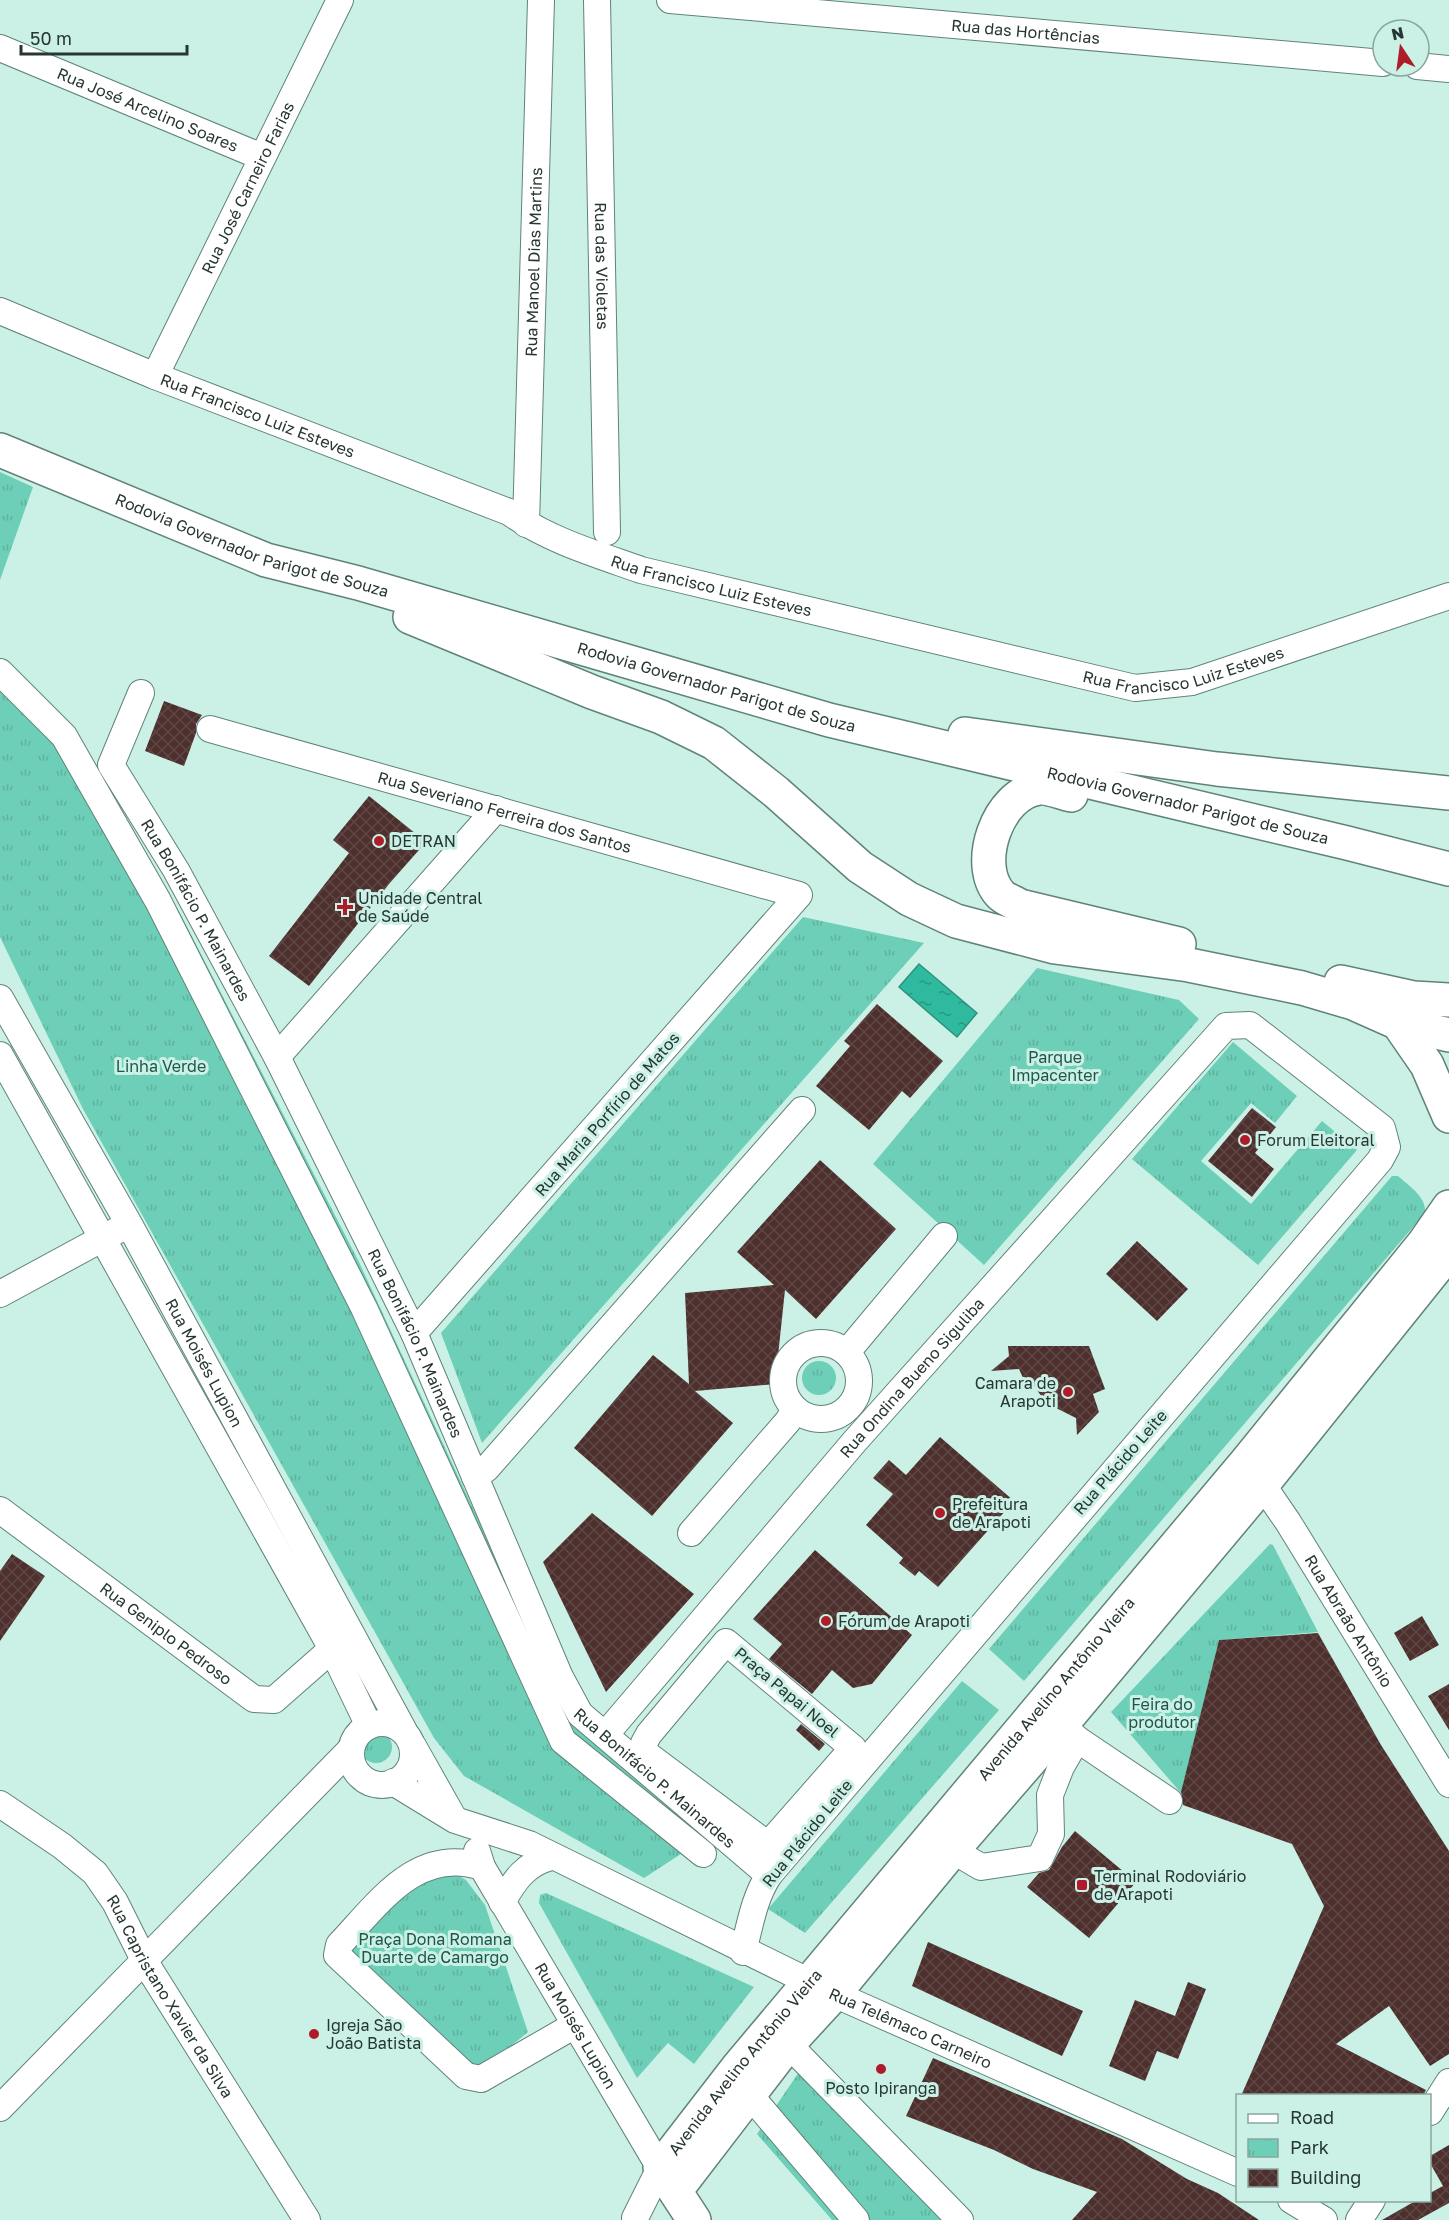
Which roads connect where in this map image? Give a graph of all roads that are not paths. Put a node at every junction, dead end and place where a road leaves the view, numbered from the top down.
1 (340, 0) edge
2 (541, 0) edge
3 (597, 0) edge
4 (670, 0) edge
5 (0, 48) edge
6 (1371, 62) edge
7 (1431, 67) edge
8 (1449, 69) edge
9 (262, 157) junction
10 (0, 311) edge
11 (155, 376) junction
12 (0, 450) edge
13 (526, 524) junction
14 (608, 532) dead end
15 (358, 584) junction
16 (1449, 596) edge
17 (0, 672) edge
18 (141, 693) dead end
19 (829, 720) junction
20 (210, 729) dead end
21 (1449, 793) edge
22 (496, 809) junction
23 (1347, 843) junction
24 (1449, 869) edge
25 (799, 895) joint
26 (0, 998) edge
27 (1449, 1000) edge
28 (1398, 1023) junction
29 (1226, 1026) joint
30 (8, 1032) edge
31 (1449, 1035) edge
32 (0, 1055) edge
33 (277, 1057) junction
34 (802, 1110) dead end
35 (1449, 1116) edge
36 (1449, 1207) edge
37 (129, 1224) junction
38 (944, 1236) dead end
39 (103, 1238) junction
40 (1449, 1252) edge
41 (0, 1294) edge
42 (414, 1333) junction
43 (847, 1352) junction
44 (858, 1389) junction
45 (889, 1405) junction
46 (795, 1408) junction
47 (835, 1416) junction
48 (855, 1441) junction
49 (1254, 1473) junction
50 (475, 1477) junction
51 (0, 1510) edge
52 (691, 1533) dead end
53 (726, 1642) joint
54 (332, 1649) junction
55 (1060, 1723) junction
56 (369, 1725) junction
57 (605, 1735) junction
58 (409, 1739) junction
59 (351, 1749) junction
60 (367, 1781) junction
61 (393, 1782) junction
62 (1449, 1784) edge
63 (308, 1794) junction
64 (1169, 1801) dead end
65 (0, 1804) edge
66 (462, 1823) junction
67 (941, 1844) junction
68 (703, 1854) dead end
69 (550, 1857) junction
70 (482, 1867) junction
71 (769, 1875) junction
72 (502, 1902) junction
73 (743, 1952) junction
74 (145, 1962) junction
75 (822, 1988) junction
76 (575, 2025) junction
77 (788, 2044) junction
78 (748, 2081) junction
79 (1449, 2082) edge
80 (0, 2108) edge
81 (1431, 2110) edge
82 (1236, 2172) edge
83 (668, 2179) junction
84 (1295, 2202) edge
85 (1371, 2202) edge
86 (633, 2219) edge
87 (307, 2220) edge
88 (694, 2220) edge
89 (856, 2220) edge
90 (960, 2220) edge
91 (1324, 2220) edge
92 (1359, 2220) edge

1 - 9 street, Rua José Carneiro Farias
2 - 13 street, Rua Manoel Dias Martins
3 - 14 street, Rua das Violetas
4 - 6 street, Rua das Hortências
5 - 9 street, Rua José Arcelino Soares
7 - 8 street
9 - 11 street, Rua José Carneiro Farias
10 - 11 street, Rua Francisco Luiz Esteves
11 - 13 street, Rua Francisco Luiz Esteves
12 - 15 main road, Rodovia Governador Parigot de Souza
13 - 16 street, Rua Francisco Luiz Esteves
15 - 19 main road, Rodovia Governador Parigot de Souza
15 - 28 main road
17 - 68 street
18 - 33 street, Rua Bonifácio P. Mainardes
19 - 21 main road
19 - 23 main road, Rodovia Governador Parigot de Souza
20 - 22 street, Rua Severiano Ferreira dos Santos
22 - 25 street, Rua Severiano Ferreira dos Santos
22 - 33 street
23 - 24 main road, Rodovia Governador Parigot de Souza
23 - 27 main road
25 - 42 street, Rua Maria Porfírio de Matos
26 - 30 street, Rua Moisés Lupion
28 - 31 main road
28 - 35 main road
29 - 45 street, Rua Ondina Bueno Siguliba
29 - 71 street, Rua Plácido Leite
30 - 37 street, Rua Moisés Lupion
32 - 39 street, Rua Moisés Lupion
33 - 42 street, Rua Bonifácio P. Mainardes
34 - 50 street
36 - 49 main road, Avenida Avelino Antônio Vieira
37 - 39 street
37 - 58 street, Rua Moisés Lupion
38 - 43 street
39 - 41 street
39 - 54 street, Rua Moisés Lupion
40 - 49 main road, Avenida Avelino Antônio Vieira
42 - 50 street, Rua Bonifácio P. Mainardes
43 - 44 street
43 - 46 street
44 - 45 street
44 - 47 street
45 - 48 street, Rua Ondina Bueno Siguliba
46 - 47 street
46 - 52 street
47 - 48 street
48 - 57 street, Rua Ondina Bueno Siguliba
49 - 55 main road, Avenida Avelino Antônio Vieira
49 - 62 street, Rua Abraão Antônio
50 - 57 street, Rua Bonifácio P. Mainardes
51 - 54 street, Rua Geniplo Pedroso
53 - 53 street, Praça Papai Noel
54 - 56 street, Rua Moisés Lupion
55 - 64 street
55 - 67 main road, Avenida Avelino Antônio Vieira
55 - 67 street
56 - 58 street
56 - 59 street
57 - 71 street, Rua Bonifácio P. Mainardes
58 - 61 street
58 - 66 street, Rua Moisés Lupion
59 - 60 street
59 - 63 street
60 - 61 street
60 - 63 street
61 - 66 street
63 - 74 street
65 - 74 street, Rua Capristano Xavier da Silva
66 - 69 street, Rua Telêmaco Carneiro
66 - 70 street, Rua Moisés Lupion
67 - 75 main road, Avenida Avelino Antônio Vieira
69 - 72 street
69 - 73 street, Rua Telêmaco Carneiro
70 - 72 street, Rua Moisés Lupion
70 - 76 street
71 - 73 street, Rua Plácido Leite
72 - 76 street, Rua Moisés Lupion
73 - 75 street, Rua Telêmaco Carneiro
74 - 80 street
74 - 87 street, Rua Capristano Xavier da Silva
75 - 77 main road, Avenida Avelino Antônio Vieira
75 - 78 main road, Avenida Avelino Antônio Vieira
75 - 82 street, Rua Telêmaco Carneiro
76 - 83 street, Rua Moisés Lupion
77 - 78 main road, Avenida Avelino Antônio Vieira
77 - 90 street
78 - 83 main road, Avenida Avelino Antônio Vieira
78 - 89 street
79 - 81 street
83 - 86 street
83 - 88 main road, Rua Moisés Lupion
84 - 91 street
85 - 92 street

